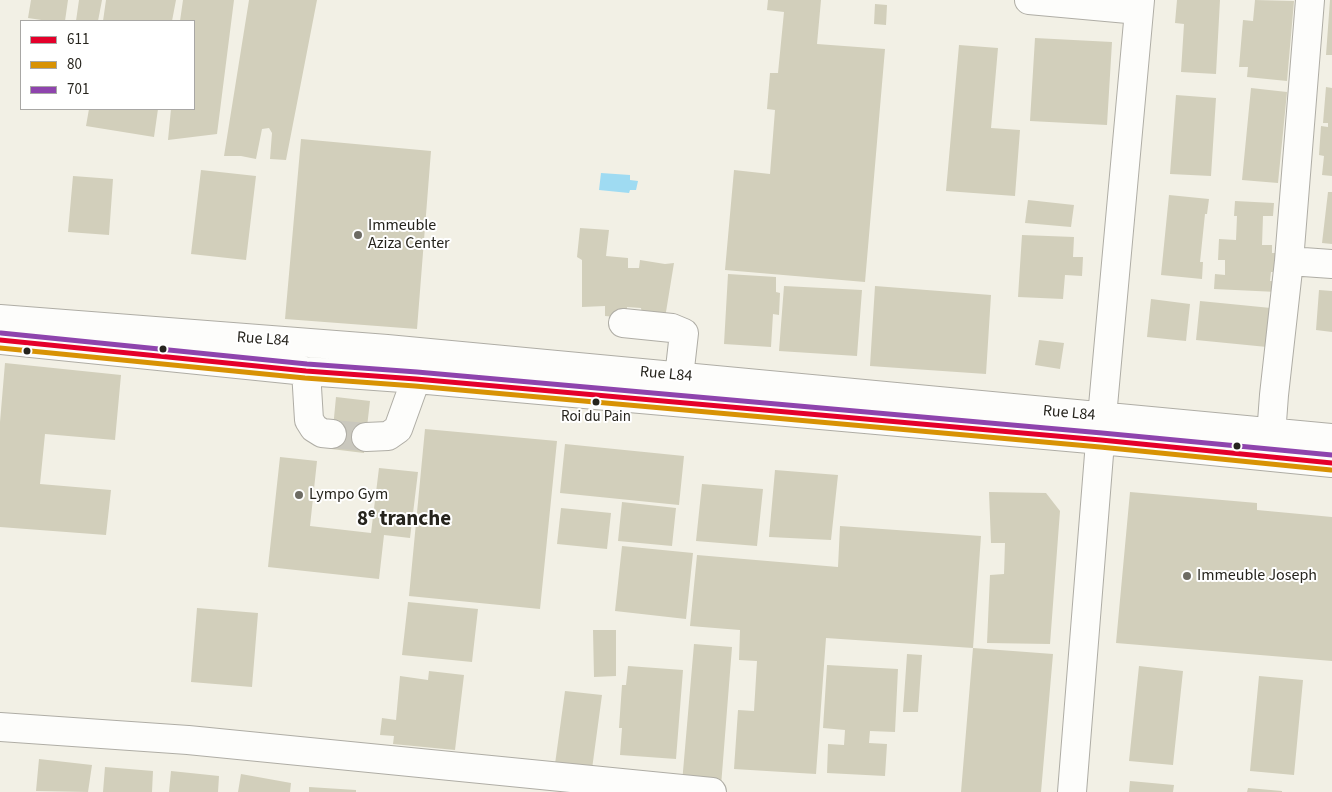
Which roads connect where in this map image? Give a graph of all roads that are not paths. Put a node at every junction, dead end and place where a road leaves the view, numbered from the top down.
1 (1029, 0) edge
2 (1310, 0) edge
3 (1139, 5) edge
4 (1289, 261) junction
5 (1332, 264) edge
6 (0, 319) edge
7 (623, 323) dead end
8 (0, 340) edge
9 (306, 371) junction
10 (680, 377) junction
11 (416, 379) junction
12 (1102, 428) junction
13 (332, 434) tunnel mouth
14 (366, 437) tunnel mouth
15 (1332, 438) edge
16 (1270, 445) junction
17 (1332, 464) edge
18 (0, 727) edge
19 (712, 792) edge
20 (1072, 792) edge

1 - 3 street
2 - 4 street
3 - 12 street
4 - 5 street
4 - 16 street
6 - 10 street, Rue L84
7 - 10 street
8 - 9 street, Rue L84
9 - 11 street, Rue L84
9 - 13 street
10 - 12 street, Rue L84
11 - 12 street, Rue L84
11 - 14 street
12 - 16 street, Rue L84
12 - 20 street
15 - 16 street, Rue L84
16 - 17 street, Rue L84
18 - 19 street

